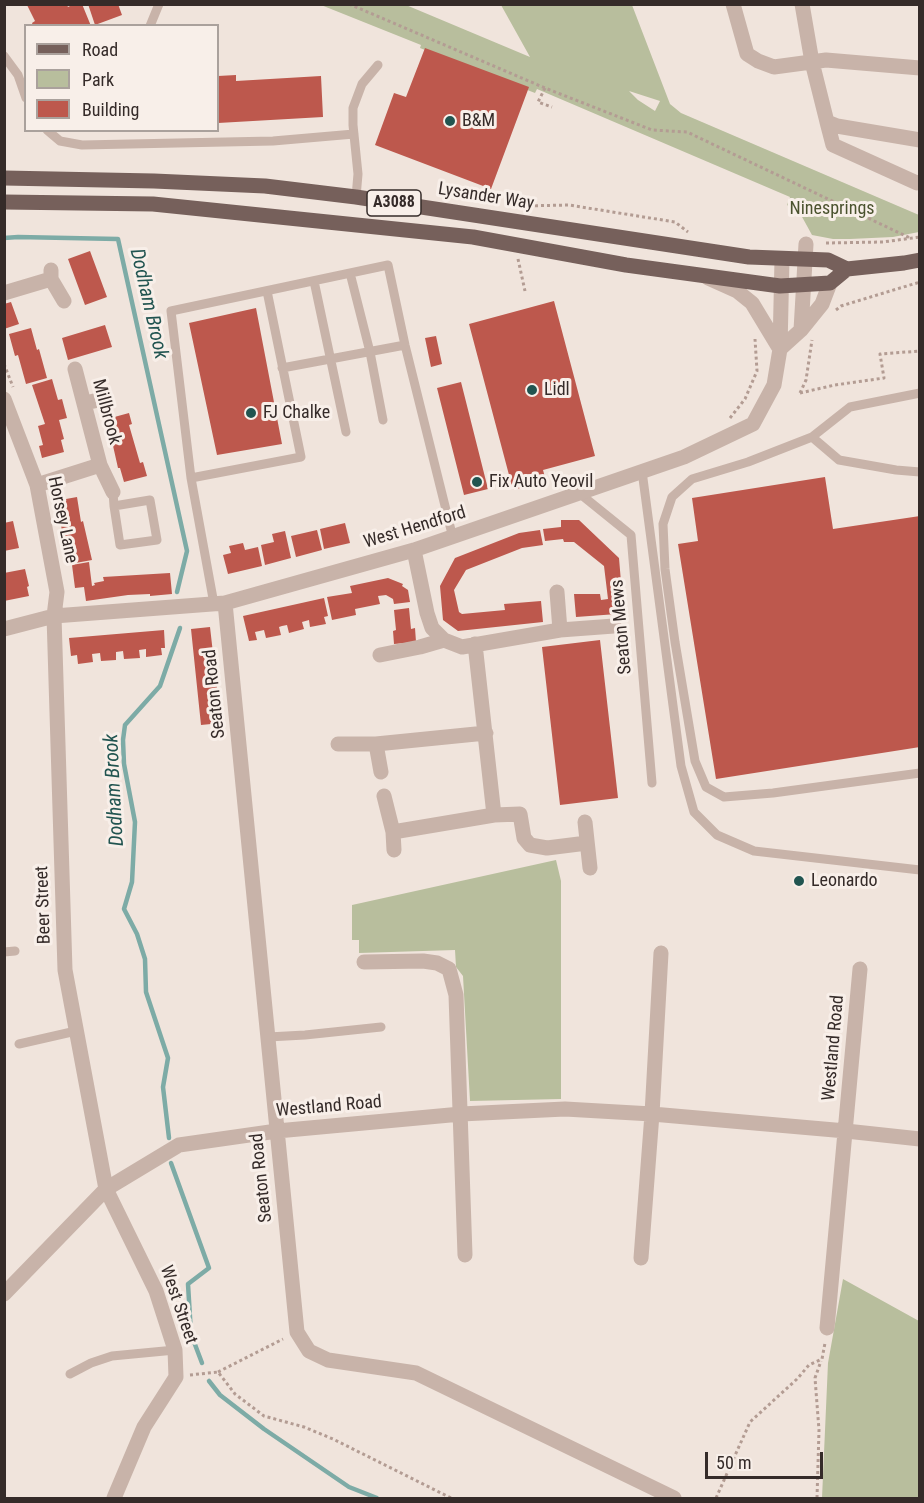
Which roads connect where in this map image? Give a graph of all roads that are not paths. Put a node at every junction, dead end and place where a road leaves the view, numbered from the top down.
1 (159, 4) edge
2 (732, 4) edge
3 (802, 4) edge
4 (151, 24) edge
5 (4, 56) edge
6 (812, 62) junction
7 (378, 65) dead end
8 (920, 68) edge
9 (24, 92) edge
10 (827, 122) junction
11 (49, 132) edge
12 (162, 132) edge
13 (354, 134) junction
14 (920, 140) edge
15 (161, 142) junction
16 (4, 178) edge
17 (920, 182) edge
18 (356, 198) junction
19 (4, 202) edge
20 (806, 244) dead end
21 (782, 259) junction
22 (804, 260) junction
23 (920, 260) edge
24 (848, 269) junction
25 (350, 273) junction
26 (703, 276) junction
27 (314, 281) junction
28 (830, 283) junction
29 (780, 286) junction
30 (803, 286) junction
31 (267, 291) junction
32 (4, 293) edge
33 (64, 301) dead end
34 (807, 334) junction
35 (405, 345) junction
36 (780, 349) junction
37 (369, 352) junction
38 (330, 359) junction
39 (282, 368) junction
40 (75, 369) dead end
41 (920, 393) edge
42 (10, 398) edge
43 (103, 399) dead end
44 (85, 403) junction
45 (383, 420) dead end
46 (346, 432) dead end
47 (812, 437) junction
48 (100, 465) junction
49 (642, 471) junction
50 (920, 472) edge
51 (191, 477) junction
52 (37, 485) junction
53 (579, 493) junction
54 (114, 499) junction
55 (453, 538) junction
56 (414, 550) junction
57 (557, 592) dead end
58 (220, 604) junction
59 (54, 616) junction
60 (614, 626) dead end
61 (4, 629) edge
62 (560, 630) junction
63 (444, 640) junction
64 (475, 644) junction
65 (380, 655) dead end
66 (486, 733) junction
67 (338, 744) dead end
68 (376, 744) junction
69 (381, 772) dead end
70 (920, 773) edge
71 (652, 783) dead end
72 (384, 796) dead end
73 (494, 815) junction
74 (585, 822) dead end
75 (393, 832) junction
76 (587, 843) junction
77 (394, 850) dead end
78 (590, 868) dead end
79 (920, 870) edge
80 (15, 951) dead end
81 (4, 952) edge
82 (661, 953) dead end
83 (364, 962) dead end
84 (860, 969) dead end
85 (381, 1027) dead end
86 (76, 1031) junction
87 (268, 1037) junction
88 (19, 1044) dead end
89 (461, 1114) junction
90 (652, 1114) junction
91 (277, 1131) junction
92 (846, 1131) junction
93 (920, 1139) edge
94 (106, 1189) junction
95 (465, 1255) dead end
96 (641, 1258) dead end
97 (4, 1294) edge
98 (827, 1329) road end
99 (175, 1350) junction
100 (70, 1374) dead end
101 (114, 1498) edge
102 (674, 1498) edge

1 - 4 lane
2 - 6 street
3 - 6 street
5 - 9 lane
6 - 8 street
6 - 10 street
7 - 13 lane
10 - 14 street
10 - 17 street
11 - 15 lane
12 - 15 lane
13 - 15 lane
13 - 18 lane
16 - 18 main road, Lysander Way / A3088
18 - 21 main road, Lysander Way / A3088
19 - 26 main road, A3088
20 - 22 street
21 - 22 main road, A3088
21 - 29 street, West Hendford
22 - 24 main road, A3088
22 - 30 street
23 - 24 main road, A3088
24 - 28 main road
25 - 27 lane
25 - 35 lane
25 - 37 lane
26 - 29 main road, A3088
26 - 36 street
27 - 31 lane
27 - 38 lane
28 - 30 main road, A3088
28 - 34 street
29 - 30 main road, A3088
29 - 36 street, West Hendford
30 - 34 street
31 - 39 lane
31 - 51 lane
32 - 33 street
34 - 36 street
35 - 37 lane
35 - 55 lane
36 - 49 street, West Hendford
37 - 38 lane
37 - 45 lane
38 - 39 lane
38 - 46 lane
39 - 51 lane
40 - 44 street, Millbrook
41 - 47 lane
42 - 52 street, Horsey Lane
43 - 44 street
44 - 48 street, Millbrook
47 - 50 lane
47 - 70 lane
48 - 52 street, Millbrook
48 - 54 street, Millbrook
49 - 53 street, West Hendford
49 - 79 lane
51 - 58 lane
52 - 59 street, Horsey Lane
53 - 55 street, West Hendford
53 - 71 lane, Seaton Mews
54 - 54 lane
55 - 56 street, West Hendford
56 - 58 street, West Hendford
56 - 63 street
57 - 62 street
58 - 59 street, West Hendford
58 - 87 street, Seaton Road
59 - 61 street, West Hendford
59 - 86 street, Beer Street
60 - 62 street
62 - 64 street
63 - 64 street
63 - 65 street
64 - 66 street
66 - 68 street
66 - 73 street
67 - 68 street
68 - 69 street
72 - 75 street
73 - 75 street
73 - 76 street
74 - 76 street
75 - 77 street
76 - 78 street
80 - 81 lane
82 - 90 street
83 - 89 street
84 - 92 street, Westland Road
85 - 87 lane
86 - 88 lane
86 - 94 street, Beer Street
87 - 91 street, Seaton Road
89 - 90 street, Westland Road
89 - 91 street, Westland Road
89 - 95 street
90 - 92 street, Westland Road
90 - 96 street
91 - 94 street, Westland Road
91 - 102 street, Seaton Road
92 - 93 street, Westland Road
92 - 98 street
94 - 97 street, Westland Road
94 - 99 street, West Street
99 - 100 lane
99 - 101 street, West Street

